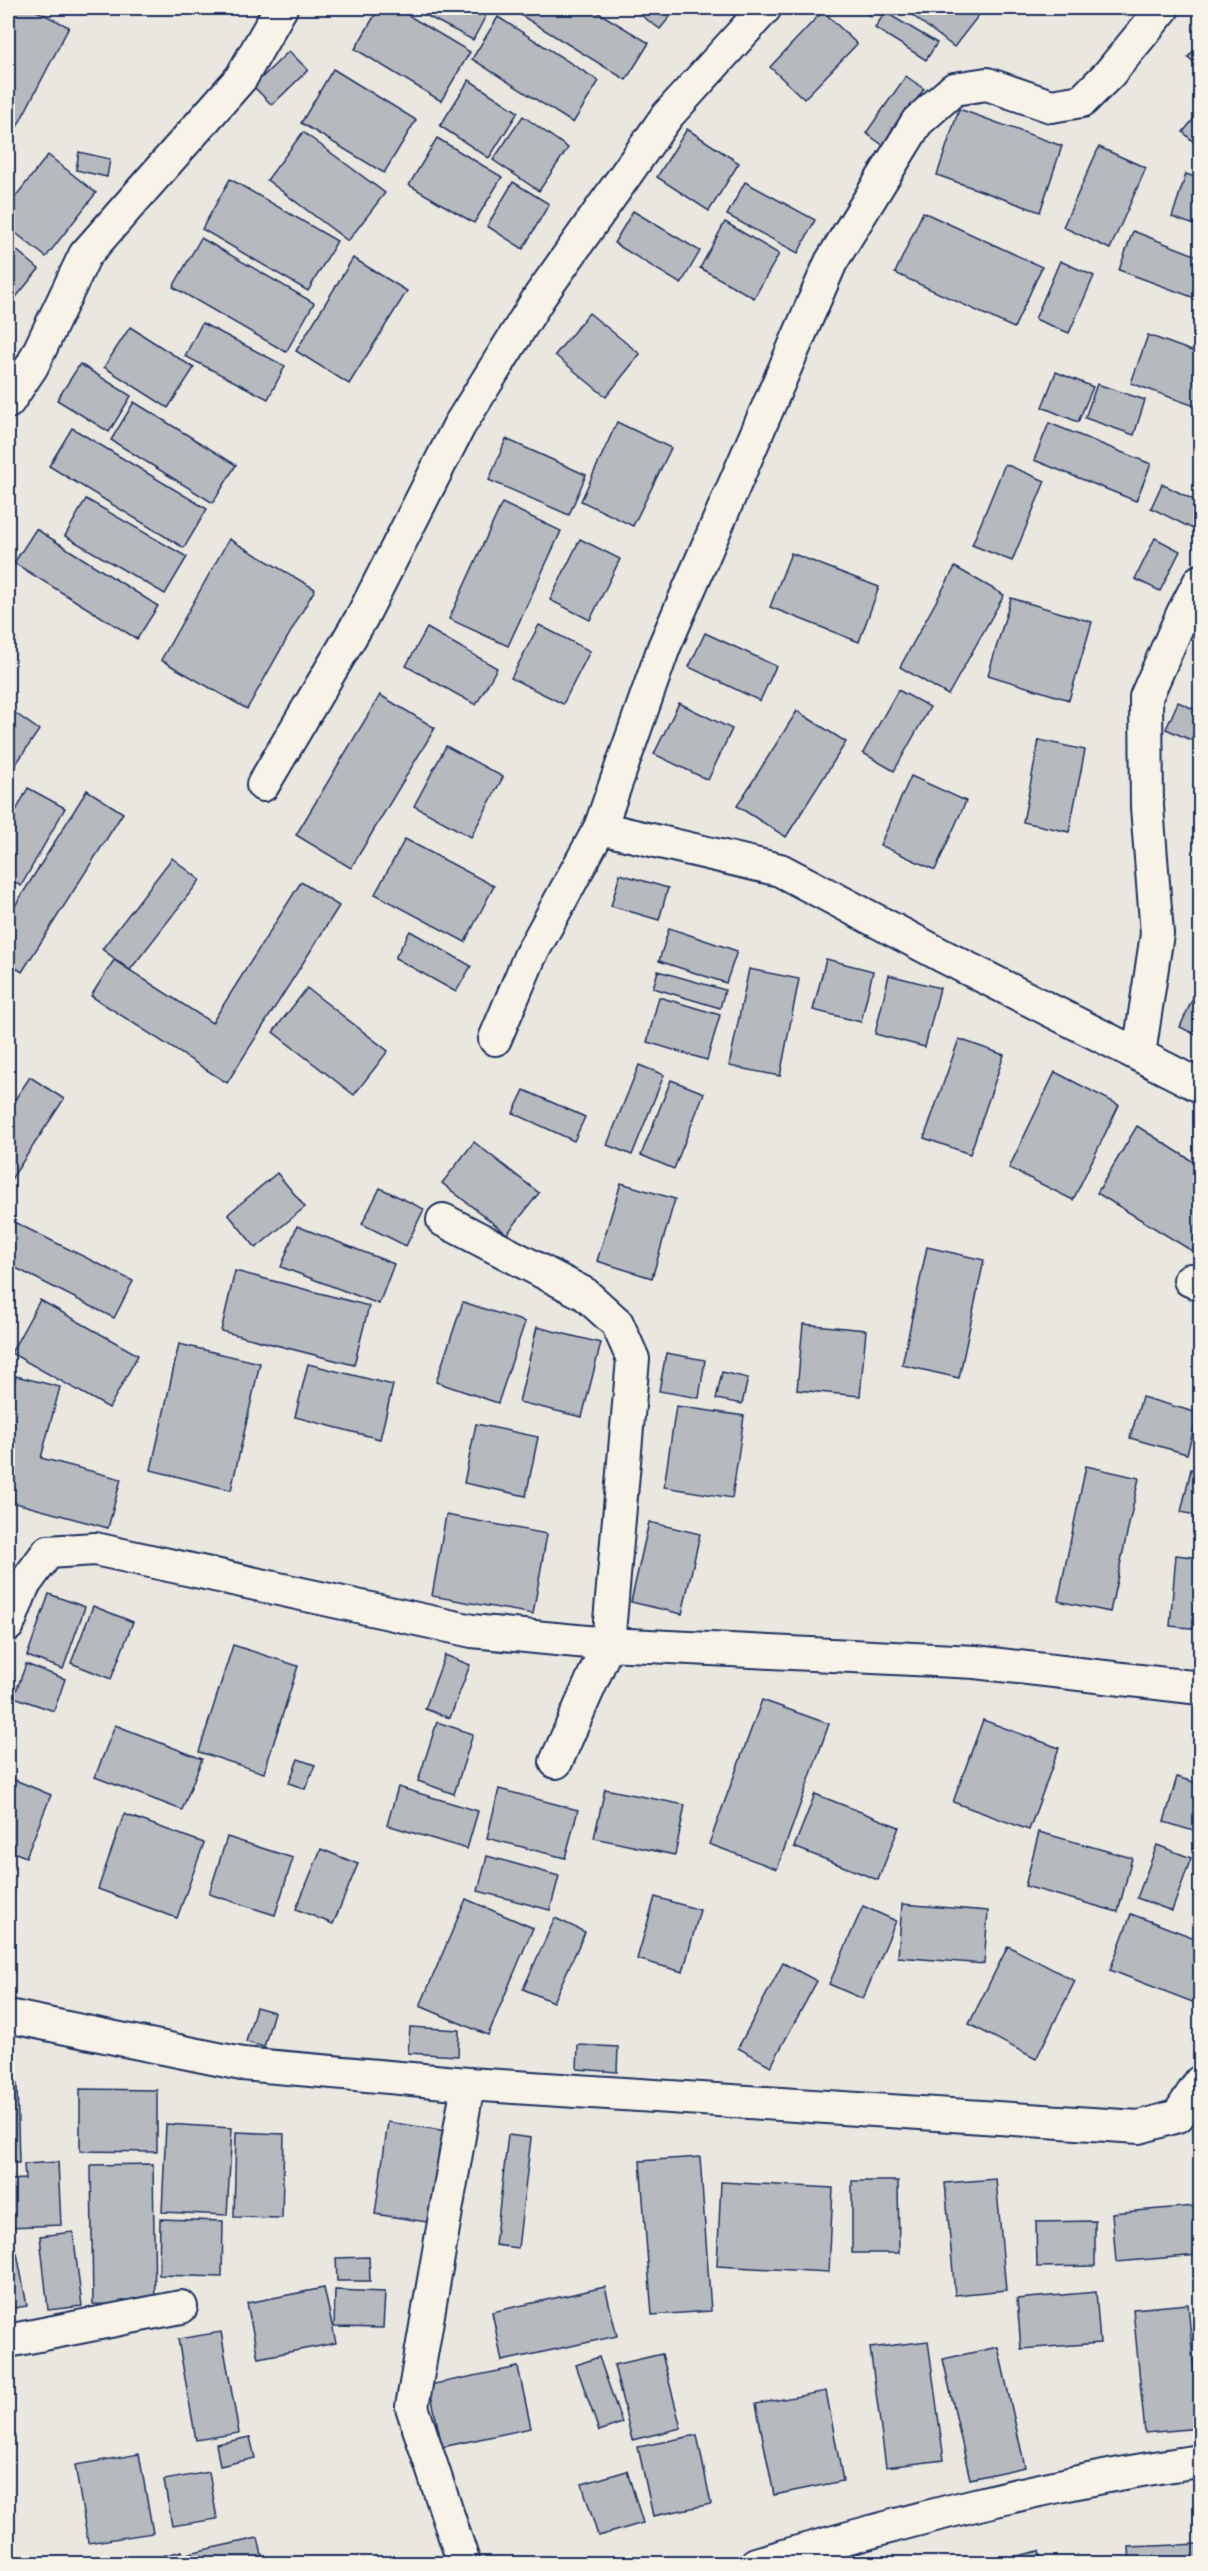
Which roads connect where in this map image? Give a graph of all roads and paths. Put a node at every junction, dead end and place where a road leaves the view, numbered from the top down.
1 (281, 8) edge
2 (765, 8) edge
3 (1163, 8) edge
4 (20, 365) edge
5 (8, 402) edge
6 (1200, 581) edge
7 (262, 785) dead end
8 (600, 828) junction
9 (495, 1039) dead end
10 (1139, 1054) junction
11 (1200, 1086) edge
12 (443, 1220) dead end
13 (8, 1625) edge
14 (608, 1644) junction
15 (1200, 1688) edge
16 (556, 1762) dead end
17 (8, 2016) edge
18 (1200, 2082) edge
19 (468, 2084) junction
20 (181, 2307) dead end
21 (8, 2342) edge
22 (1200, 2461) edge
23 (464, 2564) edge
24 (756, 2564) edge

1 - 4 street
2 - 7 street
3 - 8 street
4 - 5 street
6 - 10 street
8 - 9 street
8 - 10 street
10 - 11 street
12 - 14 street
13 - 14 street
14 - 15 street
14 - 16 street
17 - 19 street
18 - 19 street
19 - 23 street
20 - 21 street
22 - 24 street

